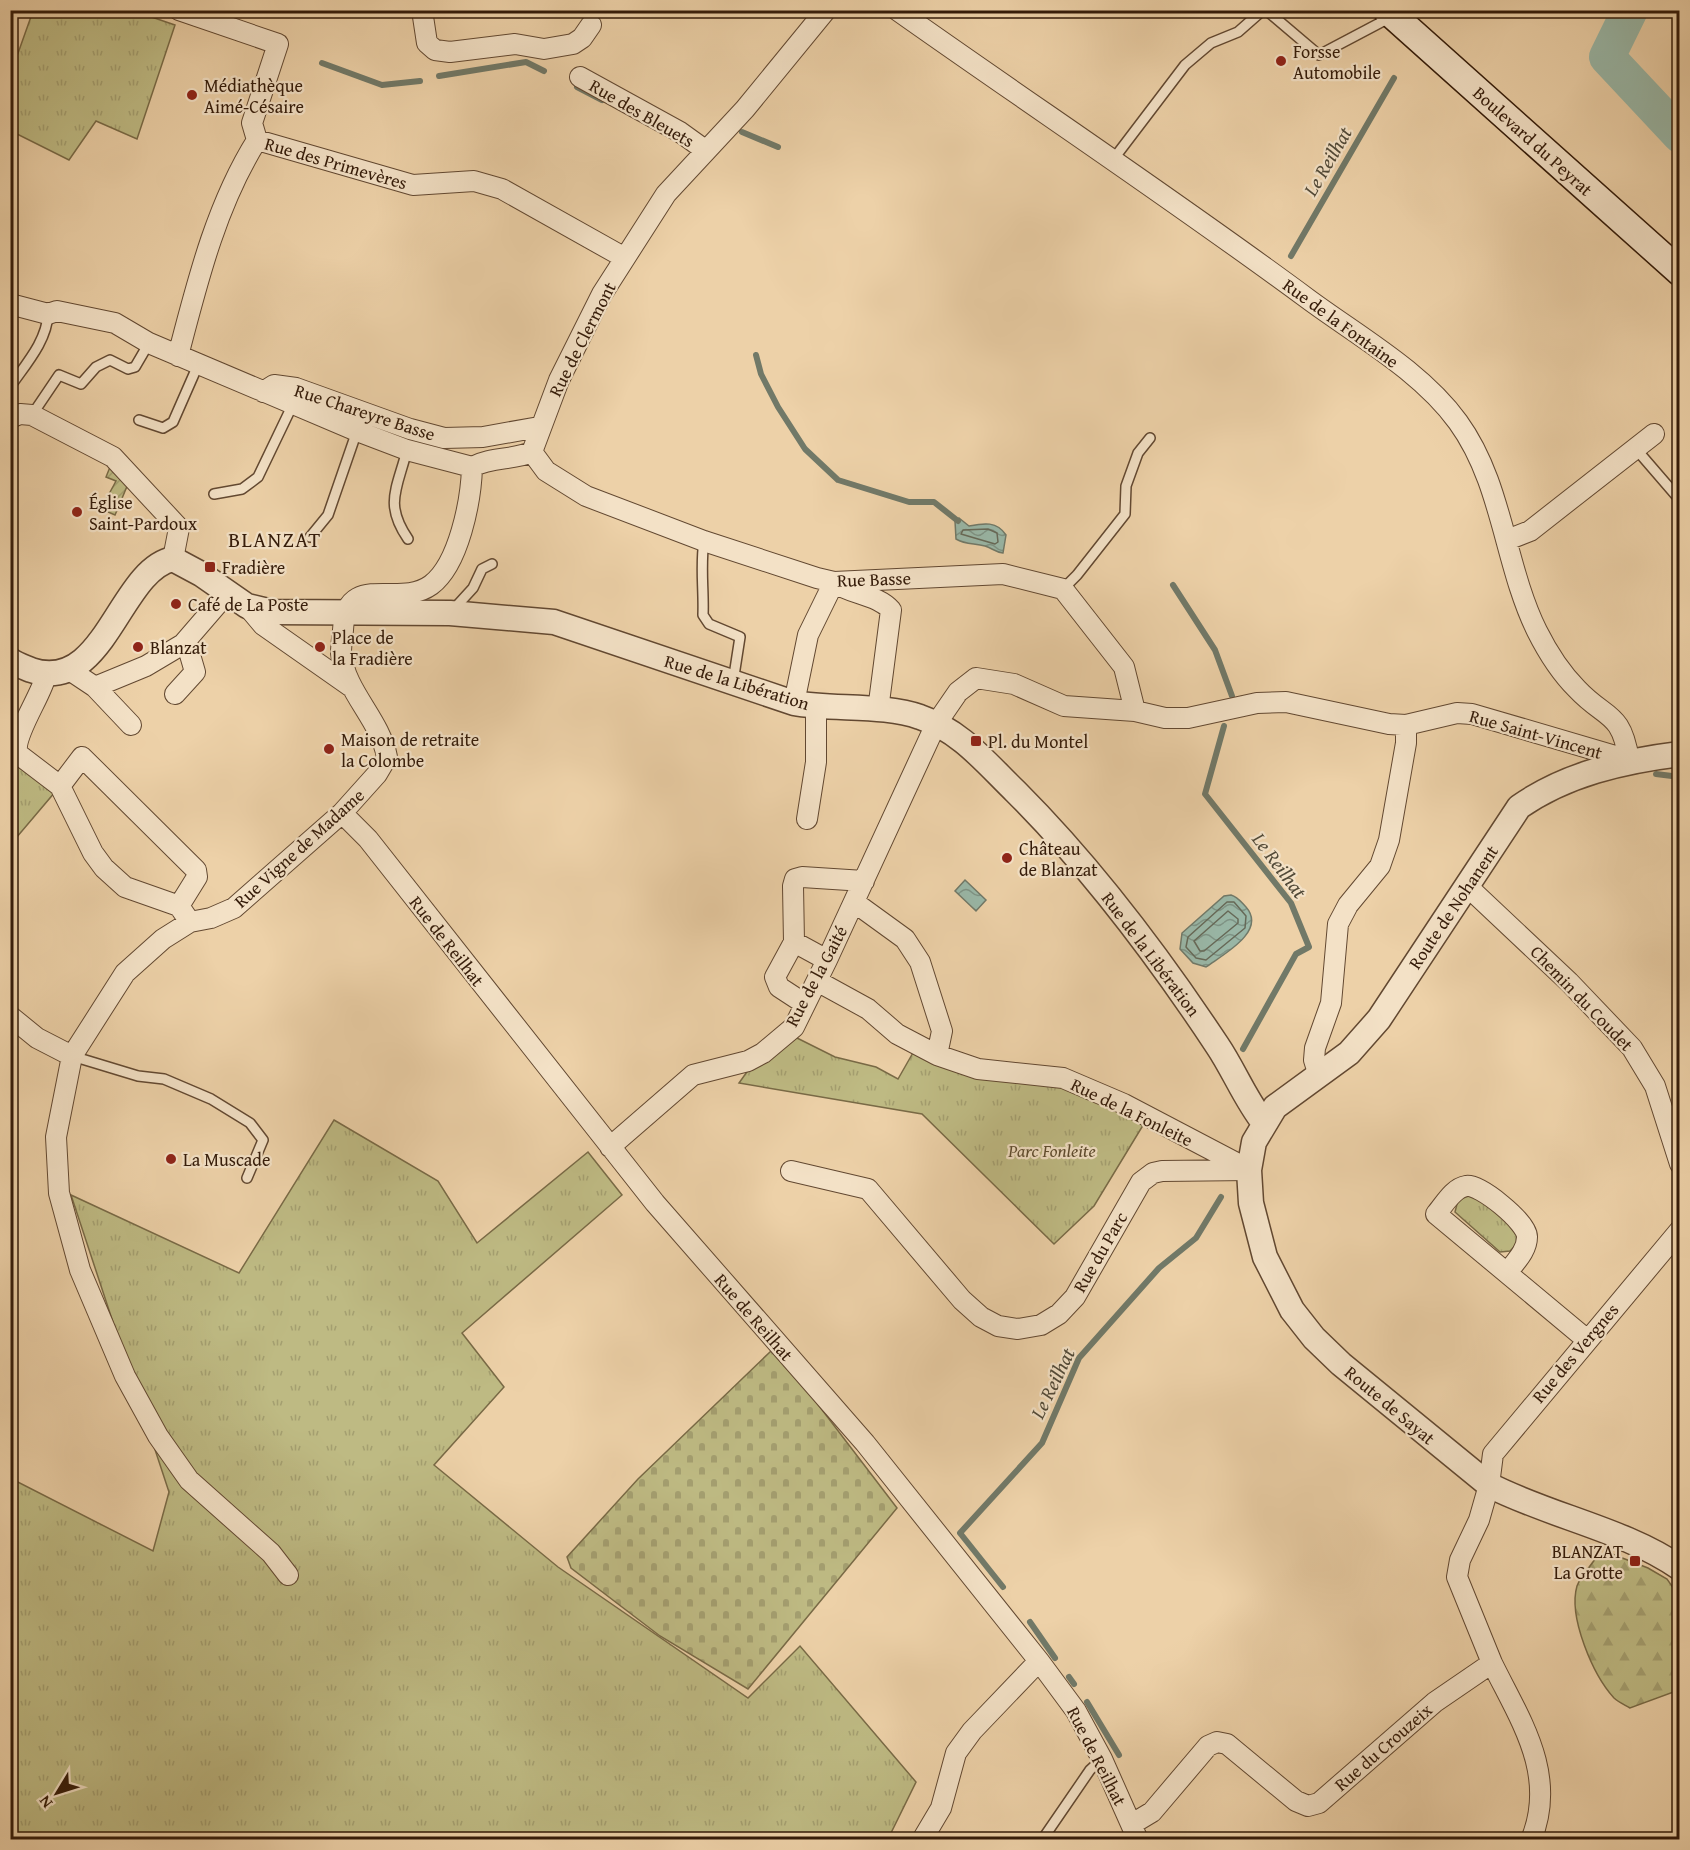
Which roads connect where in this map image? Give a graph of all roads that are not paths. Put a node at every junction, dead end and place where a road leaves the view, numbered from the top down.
1 (179, 10) edge
2 (422, 10) edge
3 (826, 10) edge
4 (897, 10) edge
5 (1265, 10) edge
6 (1390, 13) edge
7 (591, 25) dead end
8 (580, 77) dead end
9 (257, 140) junction
10 (705, 150) junction
11 (1112, 161) junction
12 (625, 258) junction
13 (1680, 272) edge
14 (10, 304) edge
15 (48, 314) junction
16 (149, 344) junction
17 (178, 356) junction
18 (198, 365) junction
19 (10, 387) edge
20 (263, 392) junction
21 (293, 404) junction
22 (32, 415) junction
23 (10, 418) edge
24 (139, 420) dead end
25 (539, 428) junction
26 (357, 431) junction
27 (1654, 434) dead end
28 (1149, 438) dead end
29 (1636, 449) junction
30 (407, 450) junction
31 (532, 452) junction
32 (472, 467) junction
33 (214, 494) dead end
34 (1680, 500) edge
35 (310, 537) dead end
36 (408, 540) dead end
37 (1508, 540) junction
38 (704, 541) junction
39 (173, 559) junction
40 (492, 564) dead end
41 (834, 582) junction
42 (1063, 589) junction
43 (226, 593) junction
44 (247, 606) junction
45 (346, 611) junction
46 (450, 613) junction
47 (186, 641) junction
48 (10, 660) edge
49 (57, 672) junction
50 (733, 682) junction
51 (350, 686) junction
52 (95, 687) junction
53 (175, 694) dead end
54 (805, 705) junction
55 (878, 710) junction
56 (1135, 711) junction
57 (936, 724) junction
58 (131, 725) dead end
59 (1406, 725) junction
60 (1680, 754) edge
61 (1629, 760) junction
62 (60, 786) junction
63 (342, 813) junction
64 (807, 819) dead end
65 (864, 881) junction
66 (1467, 886) junction
67 (854, 902) junction
68 (184, 914) junction
69 (794, 942) junction
70 (828, 960) junction
71 (817, 981) junction
72 (805, 1004) junction
73 (10, 1016) edge
74 (937, 1055) junction
75 (72, 1056) junction
76 (1319, 1076) junction
77 (1264, 1123) junction
78 (610, 1147) junction
79 (1680, 1164) edge
80 (1249, 1170) junction
81 (790, 1171) dead end
82 (247, 1178) dead end
83 (1680, 1230) edge
84 (1507, 1273) junction
85 (1586, 1339) junction
86 (1489, 1485) junction
87 (1677, 1563) edge
88 (288, 1575) dead end
89 (1039, 1661) junction
90 (1492, 1663) junction
91 (1102, 1759) junction
92 (1135, 1832) edge
93 (922, 1839) edge
94 (1042, 1839) edge
95 (1531, 1839) edge

1 - 9 street
2 - 7 street
3 - 10 street, Rue de Clermont
4 - 11 street, Rue de la Fontaine
5 - 6 lane
5 - 11 lane
6 - 13 main road, Boulevard du Peyrat
8 - 10 street, Rue des Bleuets
9 - 12 street, Rue des Primevères
9 - 17 street, Rue des Primevères
10 - 12 street, Rue de Clermont
11 - 37 street, Rue de la Fontaine
12 - 25 street, Rue de Clermont
14 - 15 street, Rue Chareyre Basse
15 - 16 street, Rue Chareyre Basse
15 - 19 lane
16 - 17 street, Rue Chareyre Basse
16 - 22 lane
17 - 18 street, Rue Chareyre Basse
18 - 20 street, Rue Chareyre Basse
18 - 24 lane
20 - 21 street, Rue Chareyre Basse
20 - 25 street, Rue Chareyre Basse
21 - 26 street, Rue Chareyre Basse
21 - 33 lane
22 - 23 street
22 - 39 street
25 - 31 street, Rue de Clermont
26 - 30 street, Rue Chareyre Basse
26 - 35 lane
27 - 29 street
28 - 42 lane
29 - 34 lane
29 - 37 street
30 - 32 street, Rue Chareyre Basse
30 - 36 lane
31 - 32 street
31 - 38 street, Rue Basse
32 - 45 street
37 - 61 street, Rue de la Fontaine
38 - 41 street, Rue Basse
38 - 50 lane
39 - 43 street
39 - 49 street
40 - 46 lane
41 - 42 street, Rue Basse
41 - 54 street
41 - 55 street
42 - 56 street
43 - 44 street
43 - 47 street
44 - 45 street
44 - 51 street
45 - 46 street, Rue de la Libération
45 - 51 street
46 - 50 street, Rue de la Libération
47 - 52 street
47 - 53 street
48 - 49 street
49 - 52 street
49 - 62 street
50 - 54 street, Rue de la Libération
51 - 63 street, Rue Vigne de Madame
52 - 58 street
54 - 55 street, Rue de la Libération
54 - 64 street
55 - 57 street, Rue de la Libération
56 - 57 street, Rue Saint-Vincent
56 - 59 street, Rue Saint-Vincent
57 - 65 street, Rue de la Gaité
57 - 77 street, Rue de la Libération
59 - 61 street, Rue Saint-Vincent
59 - 76 street
60 - 61 street, Route de Nohanent
61 - 66 street, Route de Nohanent
62 - 68 street
62 - 68 street
63 - 68 street, Rue Vigne de Madame
63 - 78 street, Rue de Reilhat
65 - 67 street, Rue de la Gaité
65 - 69 street
66 - 76 street, Route de Nohanent
66 - 79 street, Chemin du Coudet
67 - 70 street, Rue de la Gaité
67 - 74 street
68 - 75 street, Rue Vigne de Madame
69 - 70 street
69 - 72 street
70 - 71 street, Rue de la Gaité
71 - 72 street, Rue de la Gaité
71 - 74 street, Rue de la Fonleite
72 - 78 street, Rue de la Gaité
73 - 75 street
74 - 80 street, Rue de la Fonleite
75 - 82 lane
75 - 88 street
76 - 77 street, Route de Nohanent
77 - 80 street, Route de Sayat
78 - 89 street, Rue de Reilhat
80 - 81 street, Rue du Parc
80 - 86 street, Route de Sayat
83 - 85 street, Rue des Vergnes
84 - 84 street
84 - 85 street
85 - 86 street, Rue des Vergnes
86 - 87 street, Route de Sayat
86 - 90 street
89 - 91 street, Rue de Reilhat
89 - 93 street
90 - 92 street, Rue du Crouzeix
90 - 95 street
91 - 92 street, Rue de Reilhat
91 - 94 lane

